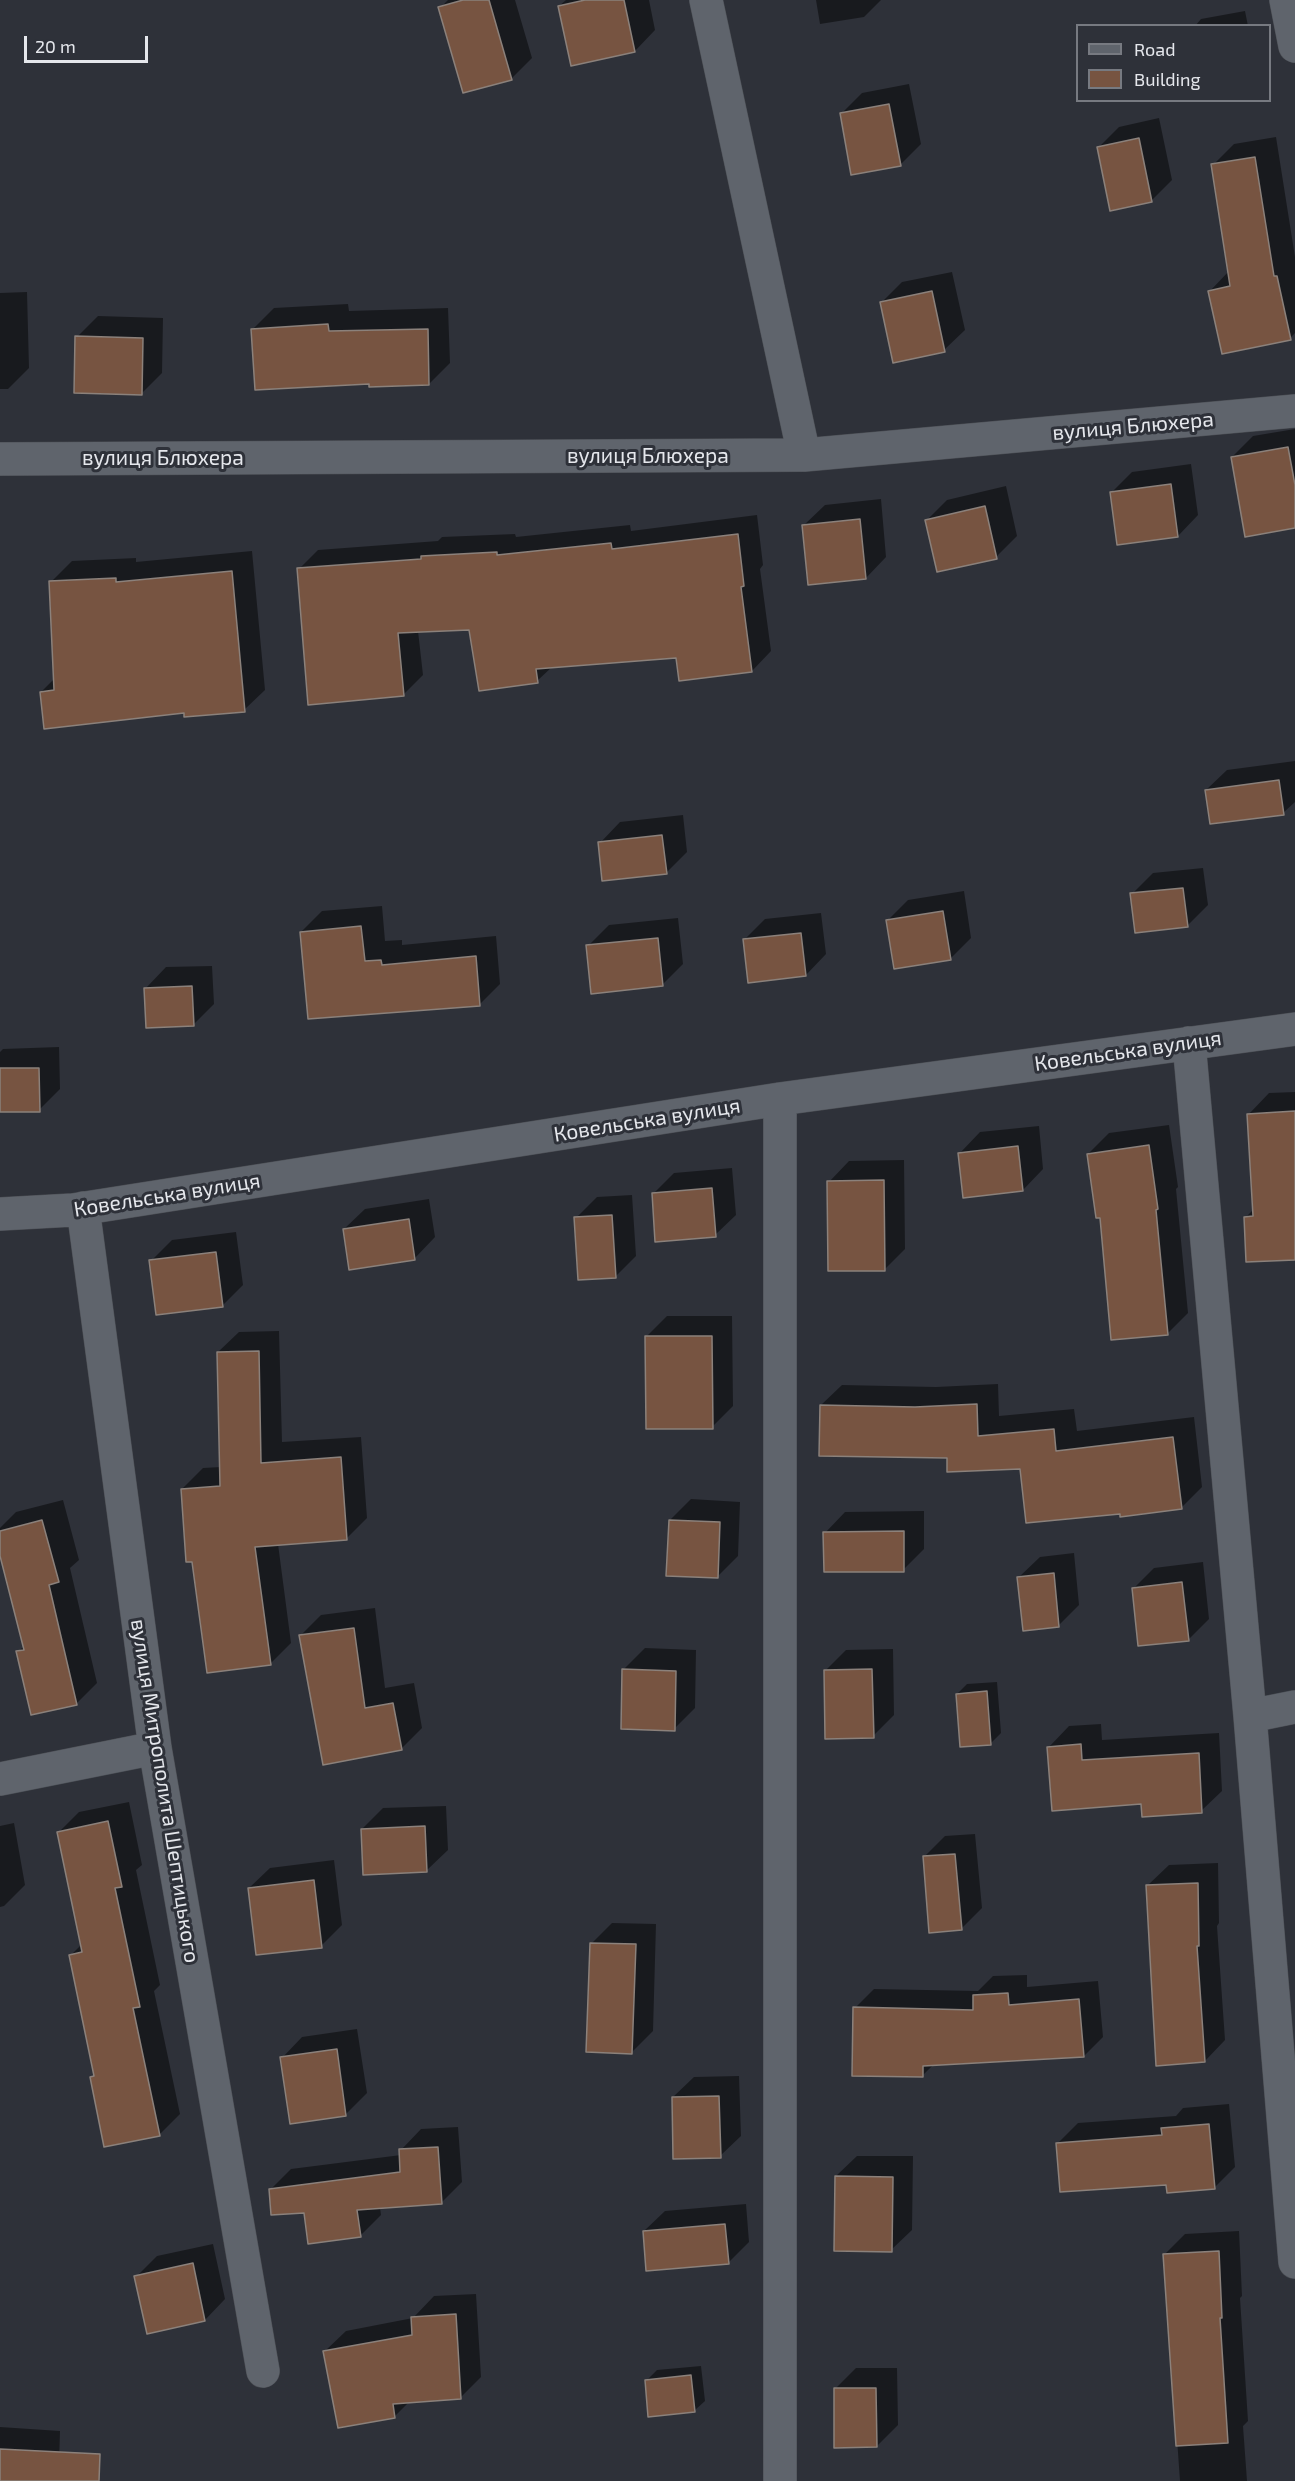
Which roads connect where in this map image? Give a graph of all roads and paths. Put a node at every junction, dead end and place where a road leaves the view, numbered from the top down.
1 (706, 0) edge
2 (1286, 0) edge
3 (1295, 46) edge
4 (1295, 411) edge
5 (804, 455) junction
6 (0, 459) edge
7 (1295, 1029) edge
8 (1189, 1043) junction
9 (780, 1099) junction
10 (83, 1208) junction
11 (0, 1214) edge
12 (1295, 1707) edge
13 (1250, 1716) junction
14 (155, 1748) junction
15 (0, 1779) edge
16 (1295, 2262) edge
17 (263, 2371) dead end
18 (780, 2481) edge

1 - 5 street
2 - 3 street
4 - 5 street, вулиця Блюхера
5 - 6 street, вулиця Блюхера
7 - 8 street, Ковельська вулиця
8 - 9 street, Ковельська вулиця
8 - 13 street
9 - 10 street, Ковельська вулиця
9 - 18 street
10 - 11 street, Ковельська вулиця
10 - 14 street, вулиця Митрополита Шептицького
12 - 13 street
13 - 16 street
14 - 15 street
14 - 17 street, вулиця Митрополита Шептицького

